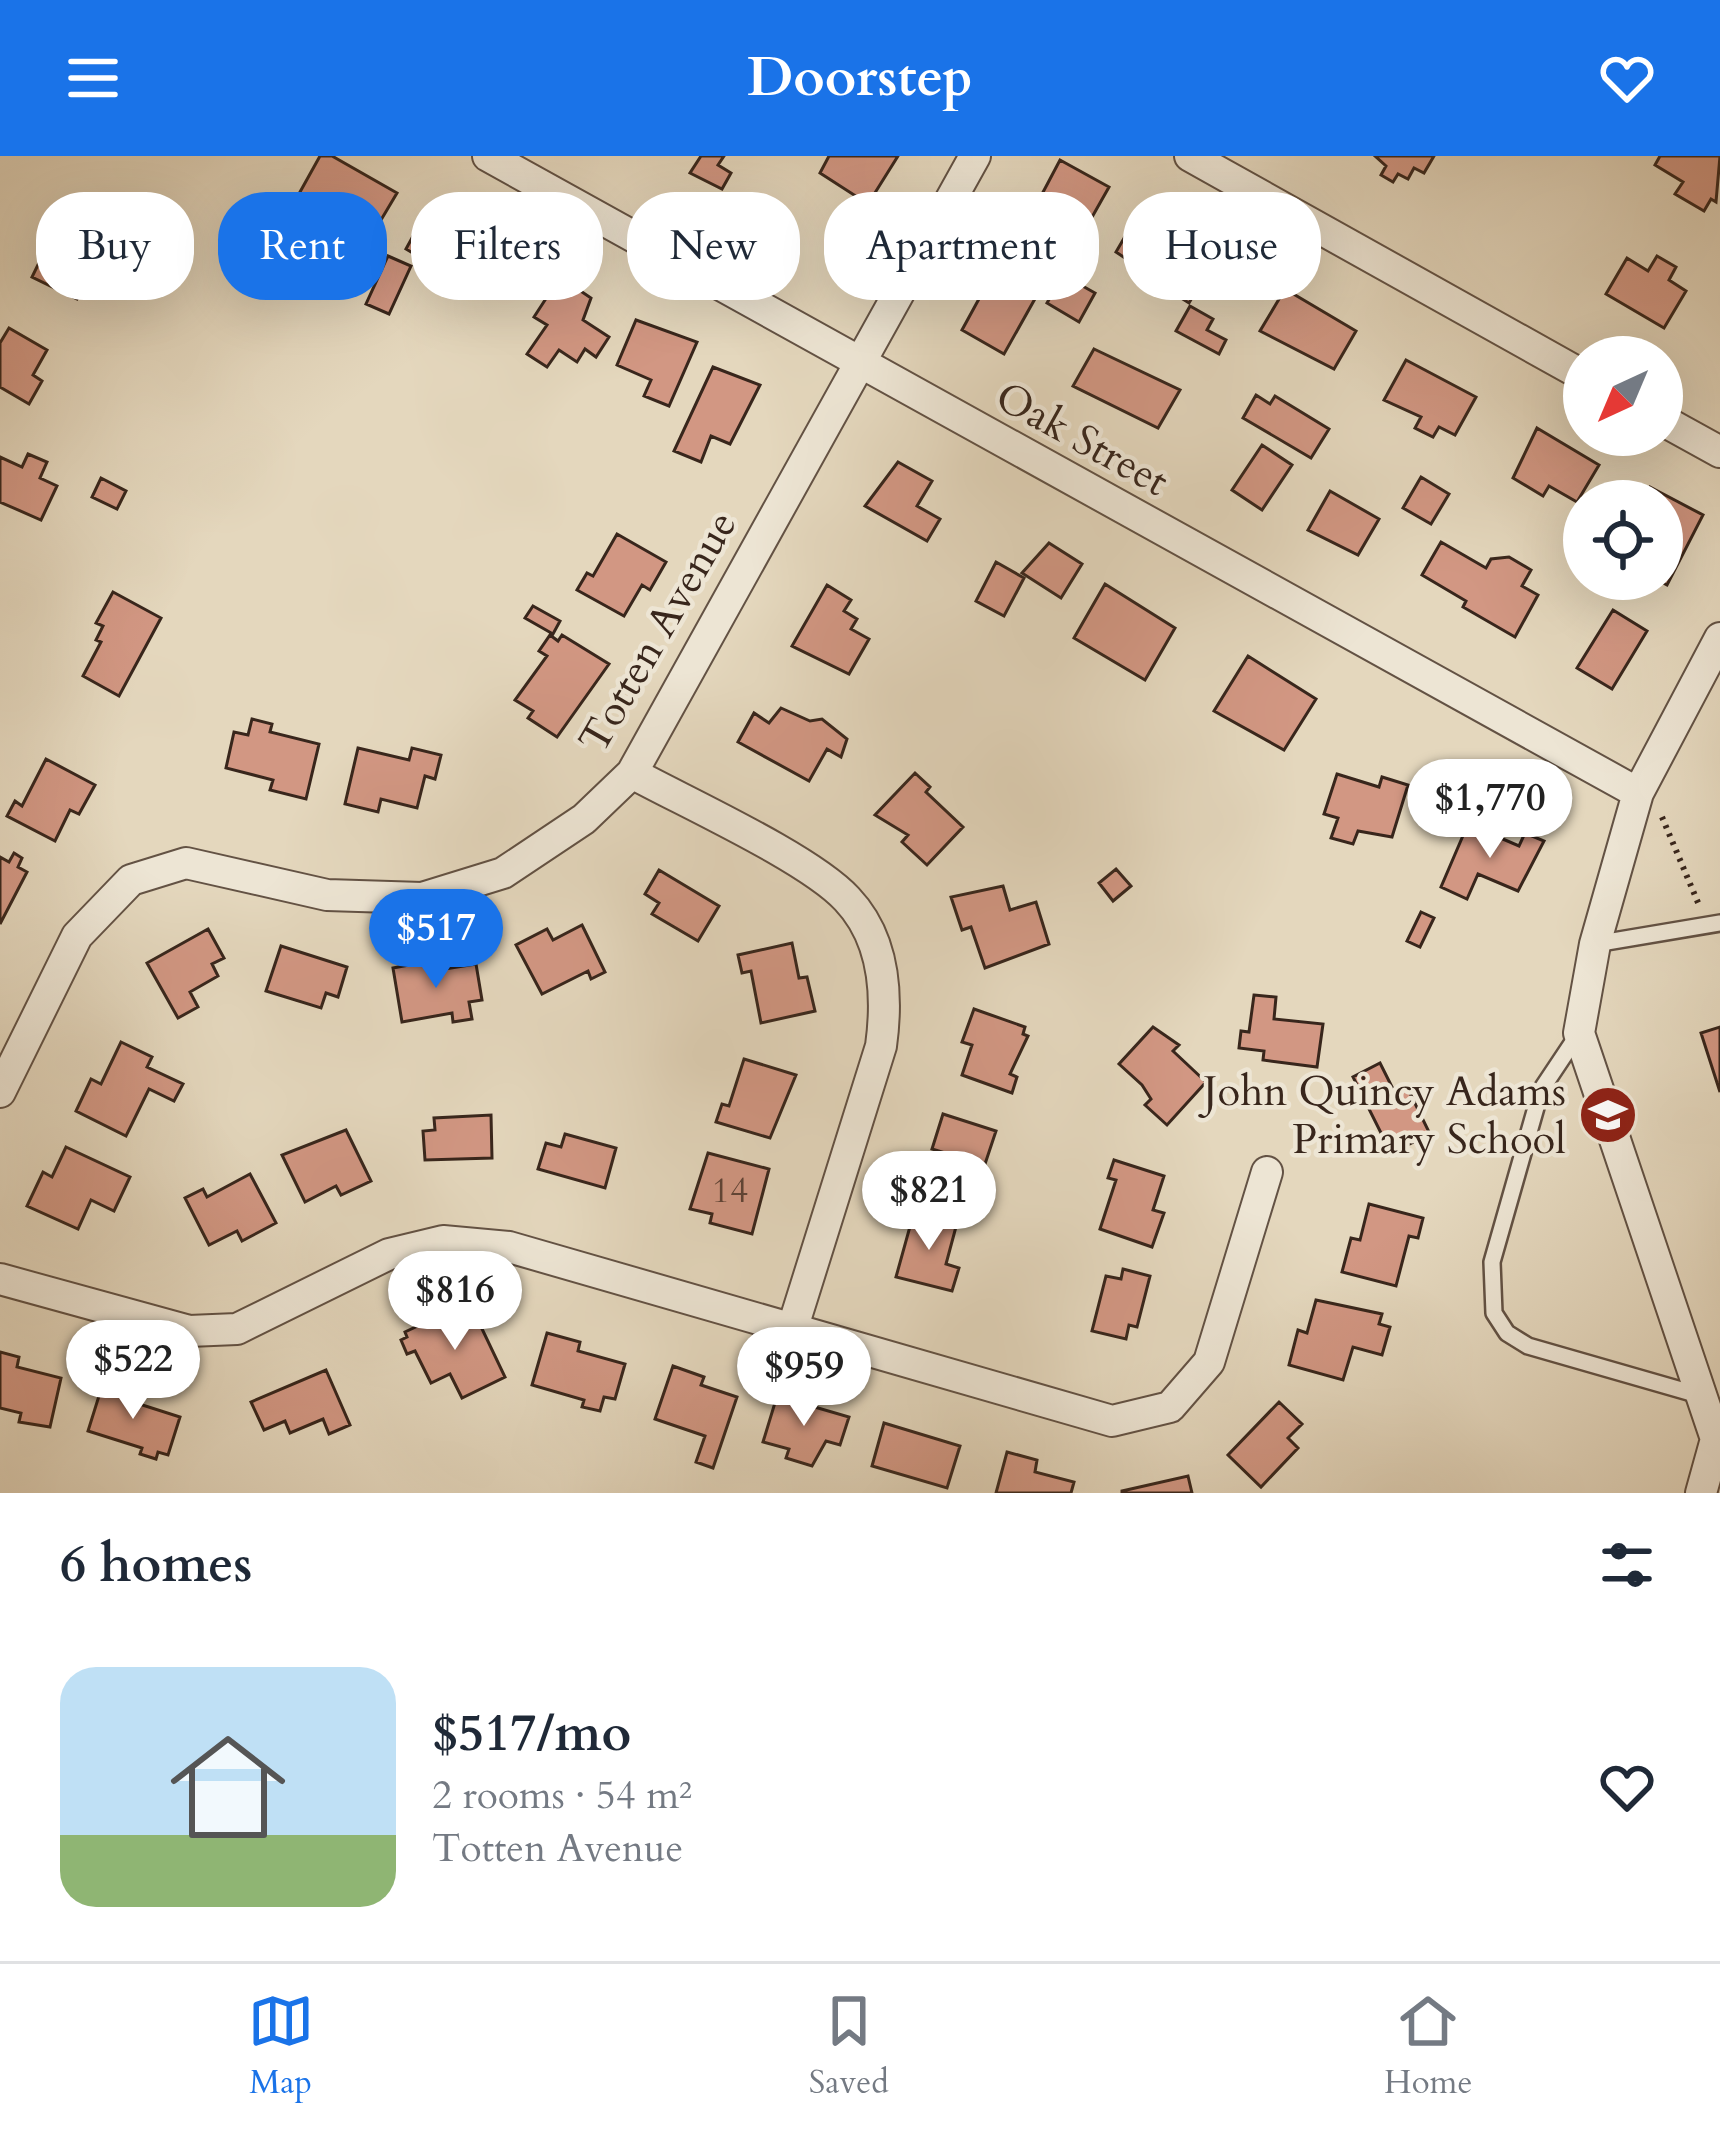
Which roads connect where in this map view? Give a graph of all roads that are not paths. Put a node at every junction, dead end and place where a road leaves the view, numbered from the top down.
1 (488, 156) edge
2 (975, 156) edge
3 (1190, 156) edge
4 (859, 364) junction
5 (1563, 364) edge
6 (1683, 432) edge
7 (1720, 452) edge
8 (1720, 638) edge
9 (632, 773) junction
10 (1638, 793) junction
11 (1720, 923) edge
12 (1595, 944) junction
13 (1579, 1033) junction
14 (0, 1091) edge
15 (1267, 1172) dead end
16 (0, 1279) edge
17 (792, 1330) junction
18 (1702, 1396) junction
19 (1701, 1493) edge

1 - 4 street, Oak Street
2 - 4 street, Totten Avenue
3 - 5 street
4 - 9 street, Totten Avenue
4 - 10 street, Oak Street
6 - 7 street
8 - 10 street
9 - 14 street, Totten Avenue
9 - 17 street
10 - 12 street
11 - 12 lane
12 - 13 street
13 - 18 street
13 - 18 lane
15 - 17 street
16 - 17 street
18 - 19 street

